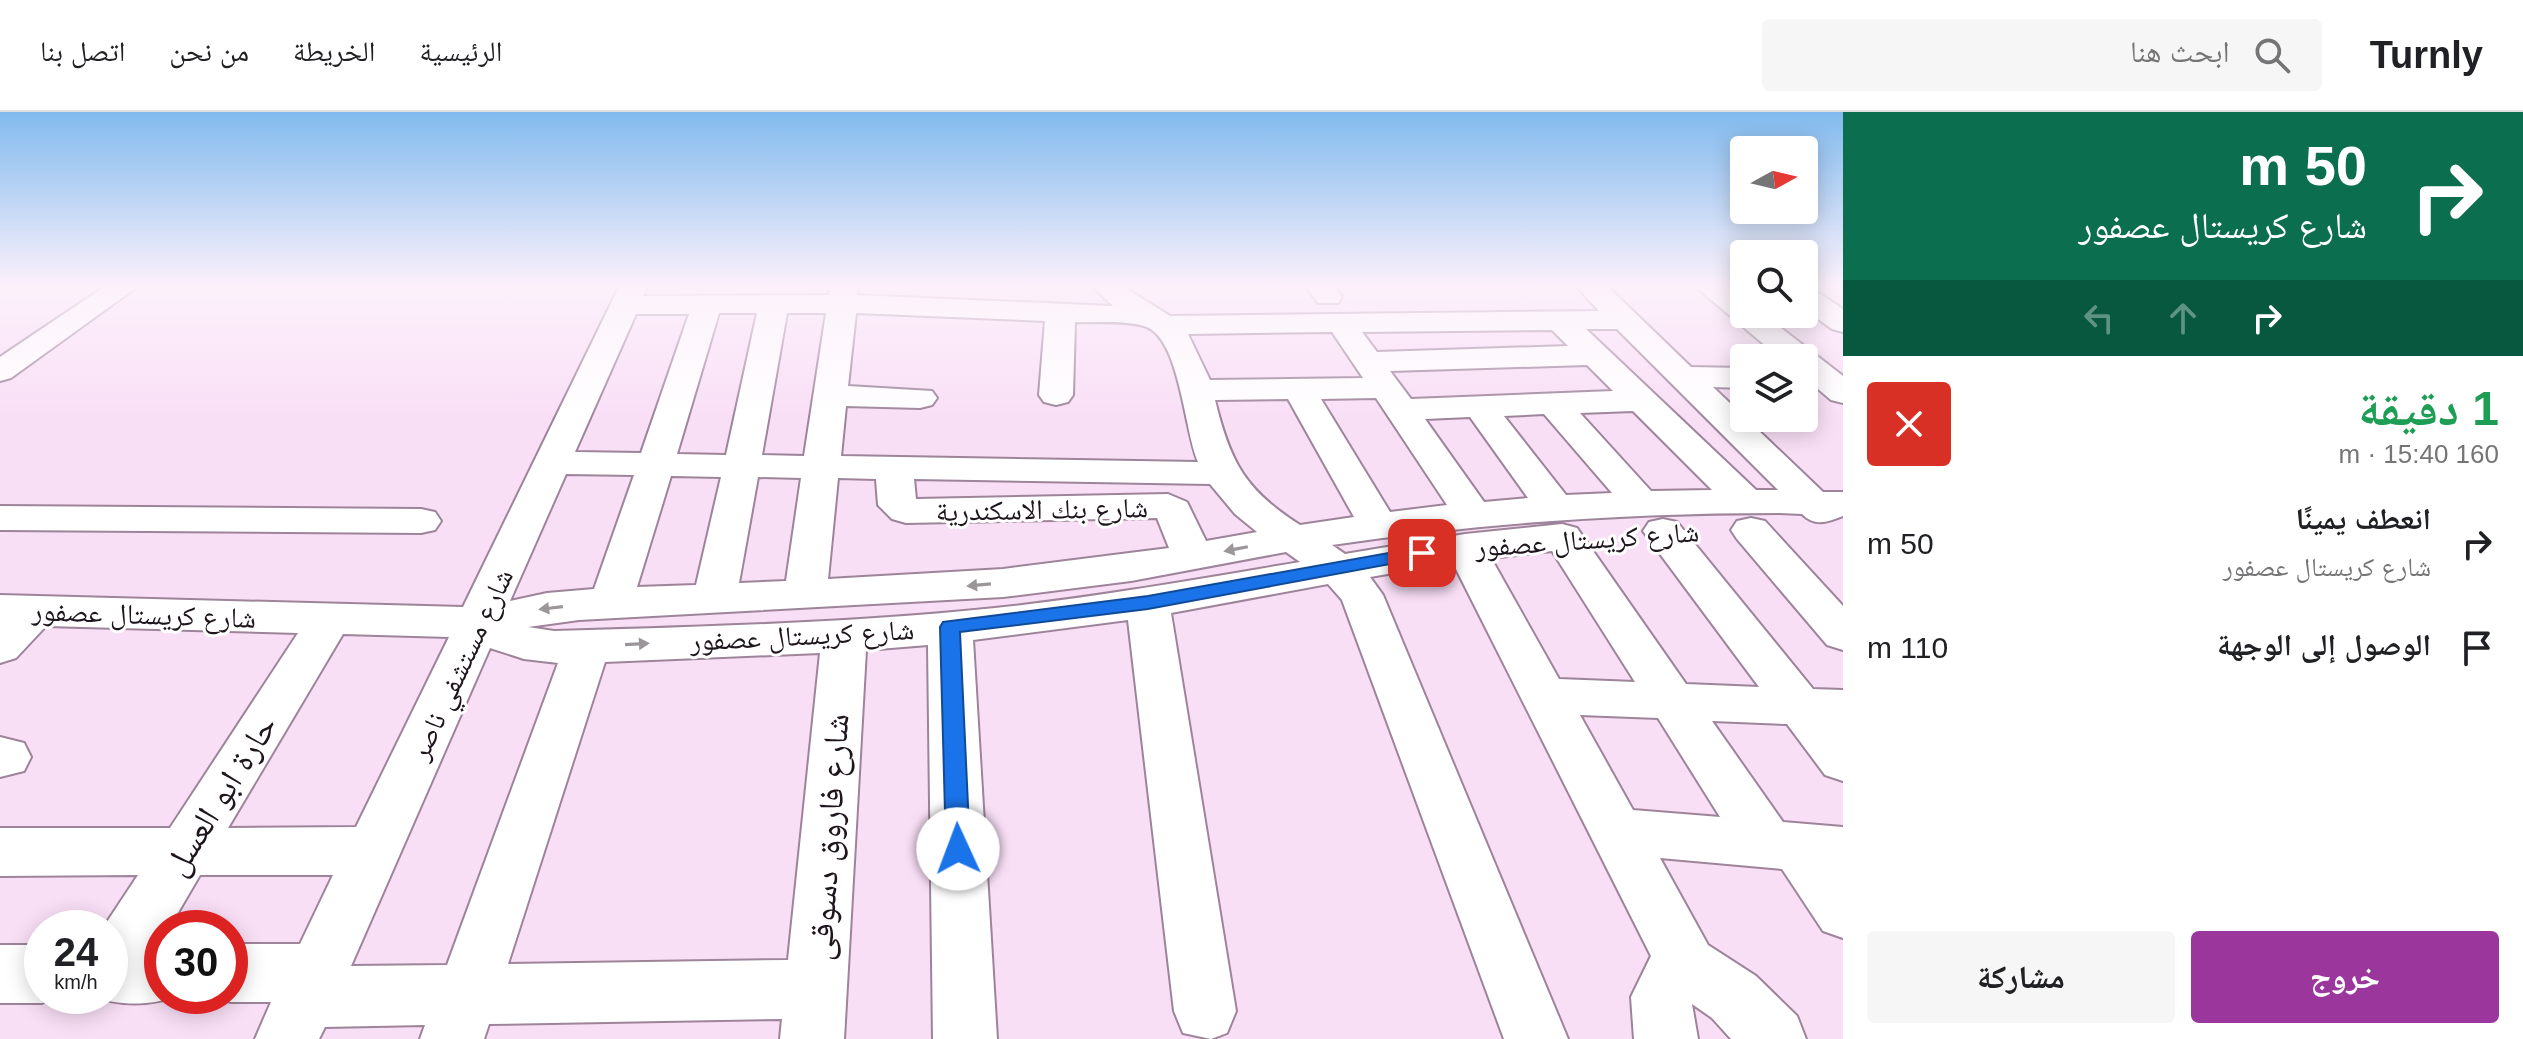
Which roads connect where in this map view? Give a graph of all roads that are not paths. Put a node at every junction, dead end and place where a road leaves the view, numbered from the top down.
1 (60, 330) edge
2 (613, 330) edge
3 (699, 330) edge
4 (769, 330) edge
5 (837, 330) edge
6 (1062, 330) edge
7 (1168, 330) edge
8 (1348, 330) edge
9 (1570, 330) edge
10 (1635, 330) edge
11 (1765, 330) edge
12 (1782, 344) edge
13 (1596, 355) junction
14 (0, 371) edge
15 (1682, 376) junction
16 (1730, 378) edge
17 (1385, 387) junction
18 (1299, 389) junction
19 (1199, 390) junction
20 (1056, 395) dead end
21 (829, 396) junction
22 (920, 398) dead end
23 (1642, 400) junction
24 (1553, 404) junction
25 (1480, 407) junction
26 (553, 463) junction
27 (656, 465) junction
28 (742, 466) junction
29 (820, 468) junction
30 (894, 469) junction
31 (1220, 473) junction
32 (1827, 503) edge
33 (1749, 516) junction
34 (0, 518) edge
35 (1653, 518) junction
36 (421, 521) dead end
37 (1559, 523) junction
38 (1379, 526) junction
39 (1469, 531) junction
40 (1843, 532) edge
41 (1291, 539) junction
42 (1193, 557) junction
43 (1337, 568) junction
44 (805, 594) junction
45 (715, 598) junction
46 (1148, 602) junction
47 (18, 610) edge
48 (330, 619) junction
49 (481, 623) junction
50 (599, 624) junction
51 (950, 627) junction
52 (844, 634) junction
53 (1843, 634) edge
54 (0, 647) edge
55 (1544, 696) junction
56 (1672, 701) junction
57 (1821, 707) edge
58 (1843, 761) edge
59 (1616, 831) junction
60 (1803, 847) edge
61 (374, 851) junction
62 (0, 852) edge
63 (185, 852) junction
64 (1843, 912) edge
65 (128, 943) edge
66 (1687, 965) junction
67 (0, 974) edge
68 (24, 974) edge
69 (248, 980) edge
70 (303, 1003) edge
71 (1205, 1011) dead end
72 (814, 1014) edge
73 (460, 1017) edge
74 (965, 1039) edge
75 (1536, 1039) edge
76 (1666, 1039) edge
77 (1774, 1039) edge

1 - 14 street
2 - 26 street, شارع مستشفي ناصر
3 - 27 street
4 - 28 street
5 - 21 street
6 - 20 street
7 - 19 street
8 - 17 street
9 - 13 street
10 - 15 street
11 - 12 street
13 - 17 street
13 - 23 street
15 - 16 street
15 - 32 street
17 - 18 street
17 - 25 street
17 - 39 street
18 - 19 street
18 - 38 street
19 - 31 street
21 - 22 street
21 - 29 street
23 - 24 street
23 - 33 street
24 - 25 street
24 - 35 street
25 - 37 street
26 - 27 street
26 - 49 street, شارع مستشفي ناصر
27 - 28 street
27 - 50 street
28 - 29 street
28 - 45 street
29 - 30 street
29 - 44 street
30 - 31 street
30 - 42 street, شارع بنك الاسكندرية
31 - 41 street
32 - 33 street, شارع كريستال عصفور
32 - 40 street
33 - 35 street, شارع كريستال عصفور
33 - 40 street, شارع كريستال عصفور
33 - 53 street
34 - 36 street
35 - 37 street, شارع كريستال عصفور
35 - 57 street
37 - 39 street, شارع كريستال عصفور
37 - 56 street
38 - 39 street, شارع كريستال عصفور
38 - 41 street, شارع كريستال عصفور
39 - 43 street, شارع كريستال عصفور
39 - 55 street
41 -> 42 street, شارع كريستال عصفور
41 - 43 street
42 -> 44 street, شارع كريستال عصفور
43 - 46 street, شارع كريستال عصفور
43 - 75 street
44 - 45 street, شارع كريستال عصفور
45 - 50 street, شارع كريستال عصفور
46 - 51 street, شارع كريستال عصفور
46 - 71 street
47 - 48 street, شارع كريستال عصفور
47 - 54 street
48 - 49 street, شارع كريستال عصفور
48 - 63 street, حارة ابو العسل
49 - 50 street, شارع كريستال عصفور
49 - 61 street, شارع مستشفي ناصر
50 -> 52 street, شارع كريستال عصفور
50 - 73 street
51 - 52 street, شارع كريستال عصفور
51 - 74 street
52 - 72 street, شارع فاروق دسوقى
55 - 56 street
55 - 59 street
56 - 57 street
56 - 60 street
57 - 58 street
59 - 60 street
59 - 66 street
60 - 64 street
61 - 63 street
61 - 70 street, شارع مستشفي ناصر
62 - 63 street
63 - 65 street, حارة ابو العسل
66 - 76 street
66 - 77 street
67 - 68 street
69 - 70 street
70 - 73 street
72 - 73 street

